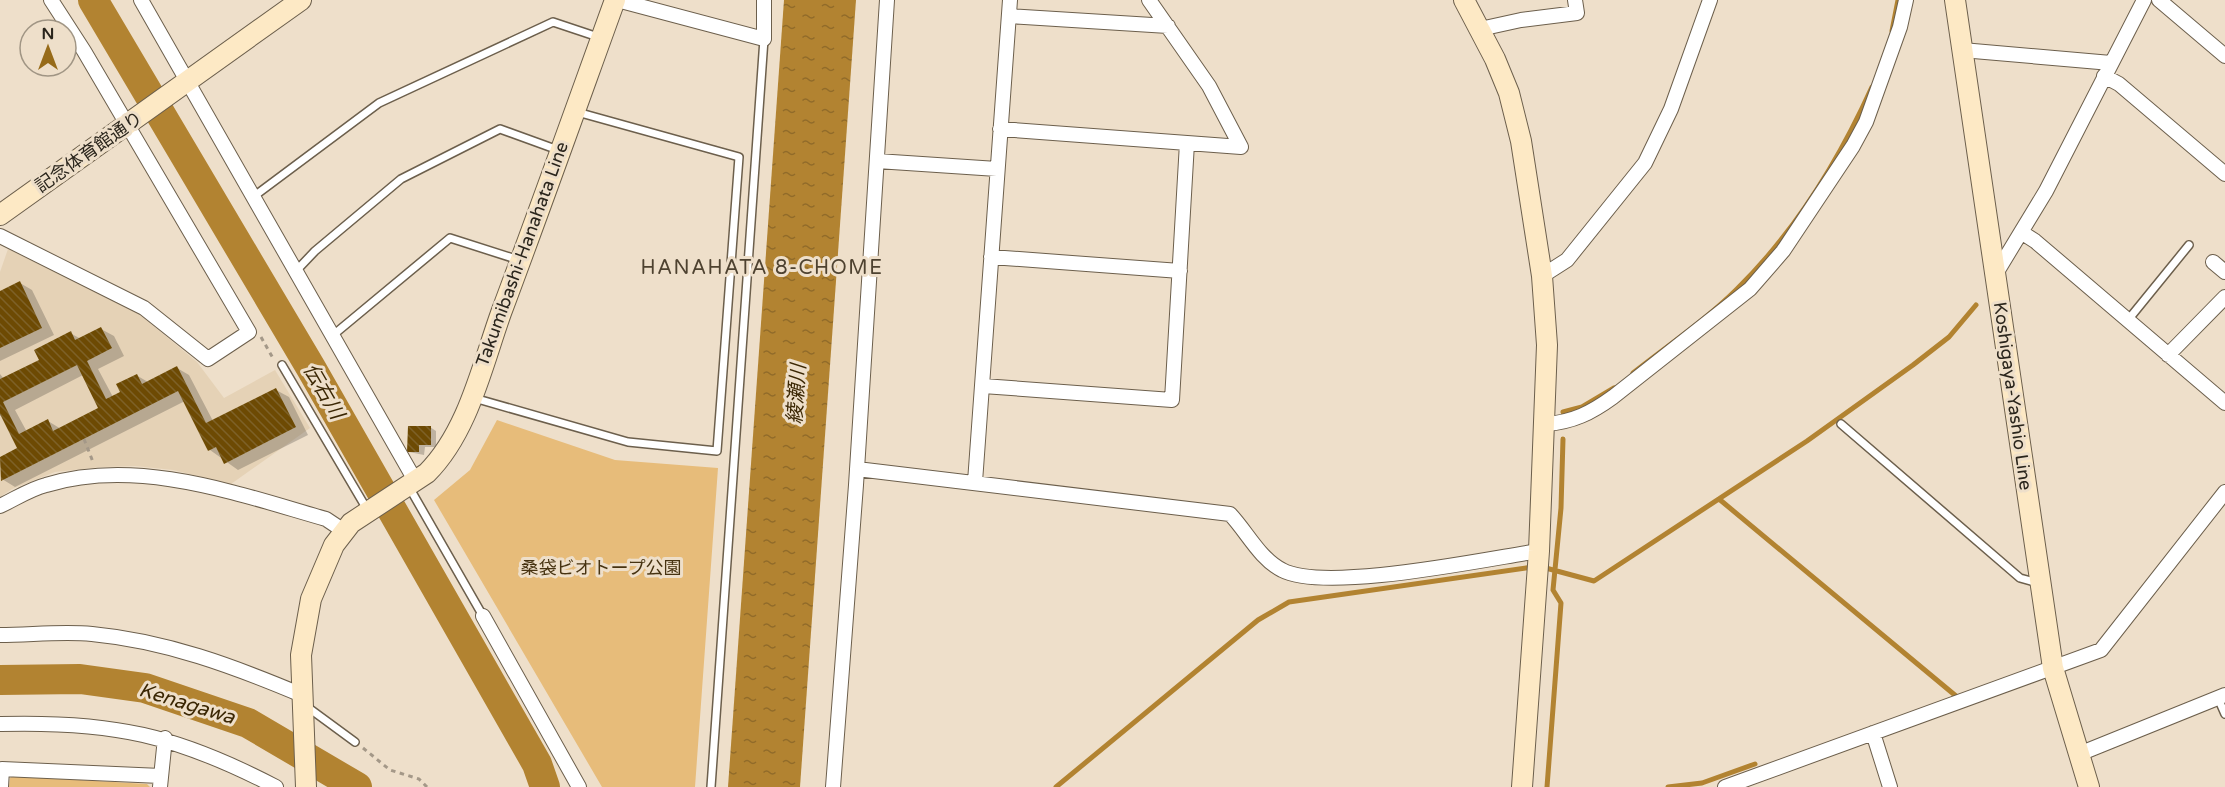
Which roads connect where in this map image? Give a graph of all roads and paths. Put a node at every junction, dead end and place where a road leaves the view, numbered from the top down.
1 (51, 0) edge
2 (141, 0) edge
3 (301, 0) edge
4 (616, 0) edge
5 (764, 0) edge
6 (887, 0) edge
7 (1010, 0) edge
8 (1149, 0) edge
9 (1464, 0) edge
10 (1575, 0) edge
11 (1710, 0) edge
12 (1906, 0) edge
13 (1955, 0) edge
14 (2144, 0) edge
15 (2159, 0) edge
16 (1009, 16) junction
17 (1168, 26) junction
18 (1480, 29) junction
19 (601, 38) junction
20 (764, 39) junction
21 (1962, 50) junction
22 (2225, 56) edge
23 (2111, 63) junction
24 (2104, 76) junction
25 (182, 85) junction
26 (574, 112) junction
27 (130, 123) junction
28 (1000, 129) junction
29 (1187, 143) junction
30 (560, 151) junction
31 (877, 161) junction
32 (997, 169) junction
33 (2225, 174) edge
34 (253, 197) junction
35 (0, 215) edge
36 (2021, 232) junction
37 (0, 236) edge
38 (2190, 245) dead end
39 (991, 257) junction
40 (521, 261) junction
41 (2213, 262) dead end
42 (1180, 271) junction
43 (295, 272) junction
44 (2225, 272) edge
45 (1995, 275) junction
46 (1542, 276) junction
47 (2225, 297) edge
48 (2128, 320) junction
49 (332, 336) junction
50 (261, 338) dead end
51 (2168, 355) junction
52 (273, 358) dead end
53 (282, 365) dead end
54 (983, 386) junction
55 (470, 397) junction
56 (2225, 403) edge
57 (1840, 423) dead end
58 (1546, 424) junction
59 (84, 439) dead end
60 (857, 469) junction
61 (95, 476) junction
62 (975, 482) junction
63 (409, 486) junction
64 (2225, 492) edge
65 (0, 506) edge
66 (369, 510) junction
67 (344, 531) junction
68 (1539, 551) junction
69 (2040, 583) junction
70 (483, 616) joint
71 (0, 635) edge
72 (2053, 668) junction
73 (2222, 696) edge
74 (302, 704) junction
75 (2225, 714) edge
76 (0, 724) edge
77 (1873, 732) junction
78 (165, 738) junction
79 (355, 741) joint
80 (2079, 754) junction
81 (160, 781) edge
82 (1, 787) edge
83 (276, 787) edge
84 (306, 787) edge
85 (427, 787) edge
86 (579, 787) edge
87 (711, 787) edge
88 (833, 787) edge
89 (1522, 787) edge
90 (1725, 787) edge
91 (1890, 787) edge
92 (2089, 787) edge

1 - 27 street
2 - 25 street
3 - 25 main road, 記念体育館通り
4 - 19 main road, Takumibashi-Hanahata Line
4 - 20 street
5 - 20 street
6 - 31 street
7 - 16 street
8 - 17 street
9 - 18 main road
10 - 18 street
11 - 46 street
12 - 58 street
13 - 21 main road, Koshigaya-Yashio Line
14 - 23 street
15 - 22 street
16 - 17 street
16 - 28 street
17 - 29 street
18 - 46 main road
19 - 26 main road, Takumibashi-Hanahata Line
19 - 34 lane
20 - 87 lane
21 - 23 street
21 - 45 main road, Koshigaya-Yashio Line
23 - 24 street
24 - 33 street
24 - 36 street
25 - 27 main road, 記念体育館通り
25 - 34 street
26 - 30 main road, Takumibashi-Hanahata Line
26 - 55 lane
27 - 35 main road, 記念体育館通り
27 - 37 street
28 - 29 street
28 - 32 street
29 - 42 street
30 - 40 main road, Takumibashi-Hanahata Line
30 - 43 lane
31 - 32 street
31 - 60 street
32 - 39 street
34 - 43 street
36 - 45 street
36 - 48 street
38 - 48 lane
39 - 42 street
39 - 54 street
40 - 49 lane
40 - 55 main road, Takumibashi-Hanahata Line
41 - 44 street
42 - 54 street
43 - 49 street
45 - 69 main road, Koshigaya-Yashio Line
46 - 58 main road
47 - 51 street
48 - 51 street
49 - 63 street
50 - 52 path
51 - 56 street
53 - 66 lane
54 - 62 street
55 - 63 main road, Takumibashi-Hanahata Line
57 - 69 lane
58 - 68 main road
59 - 61 path
60 - 62 street
60 - 88 street
61 - 65 street
61 - 67 street
62 - 68 street
63 - 66 main road, Takumibashi-Hanahata Line
63 - 70 lane
64 - 72 street
66 - 67 main road
67 - 74 main road
68 - 89 main road
69 - 72 main road, Koshigaya-Yashio Line
70 - 86 street
71 - 74 street
72 - 77 street
72 - 80 main road, Koshigaya-Yashio Line
73 - 75 lane
73 - 80 street
74 - 79 lane
74 - 84 main road
76 - 78 street
77 - 90 street
77 - 91 street
78 - 81 street
78 - 83 street
79 - 85 path
80 - 92 main road, Koshigaya-Yashio Line
81 - 82 street

